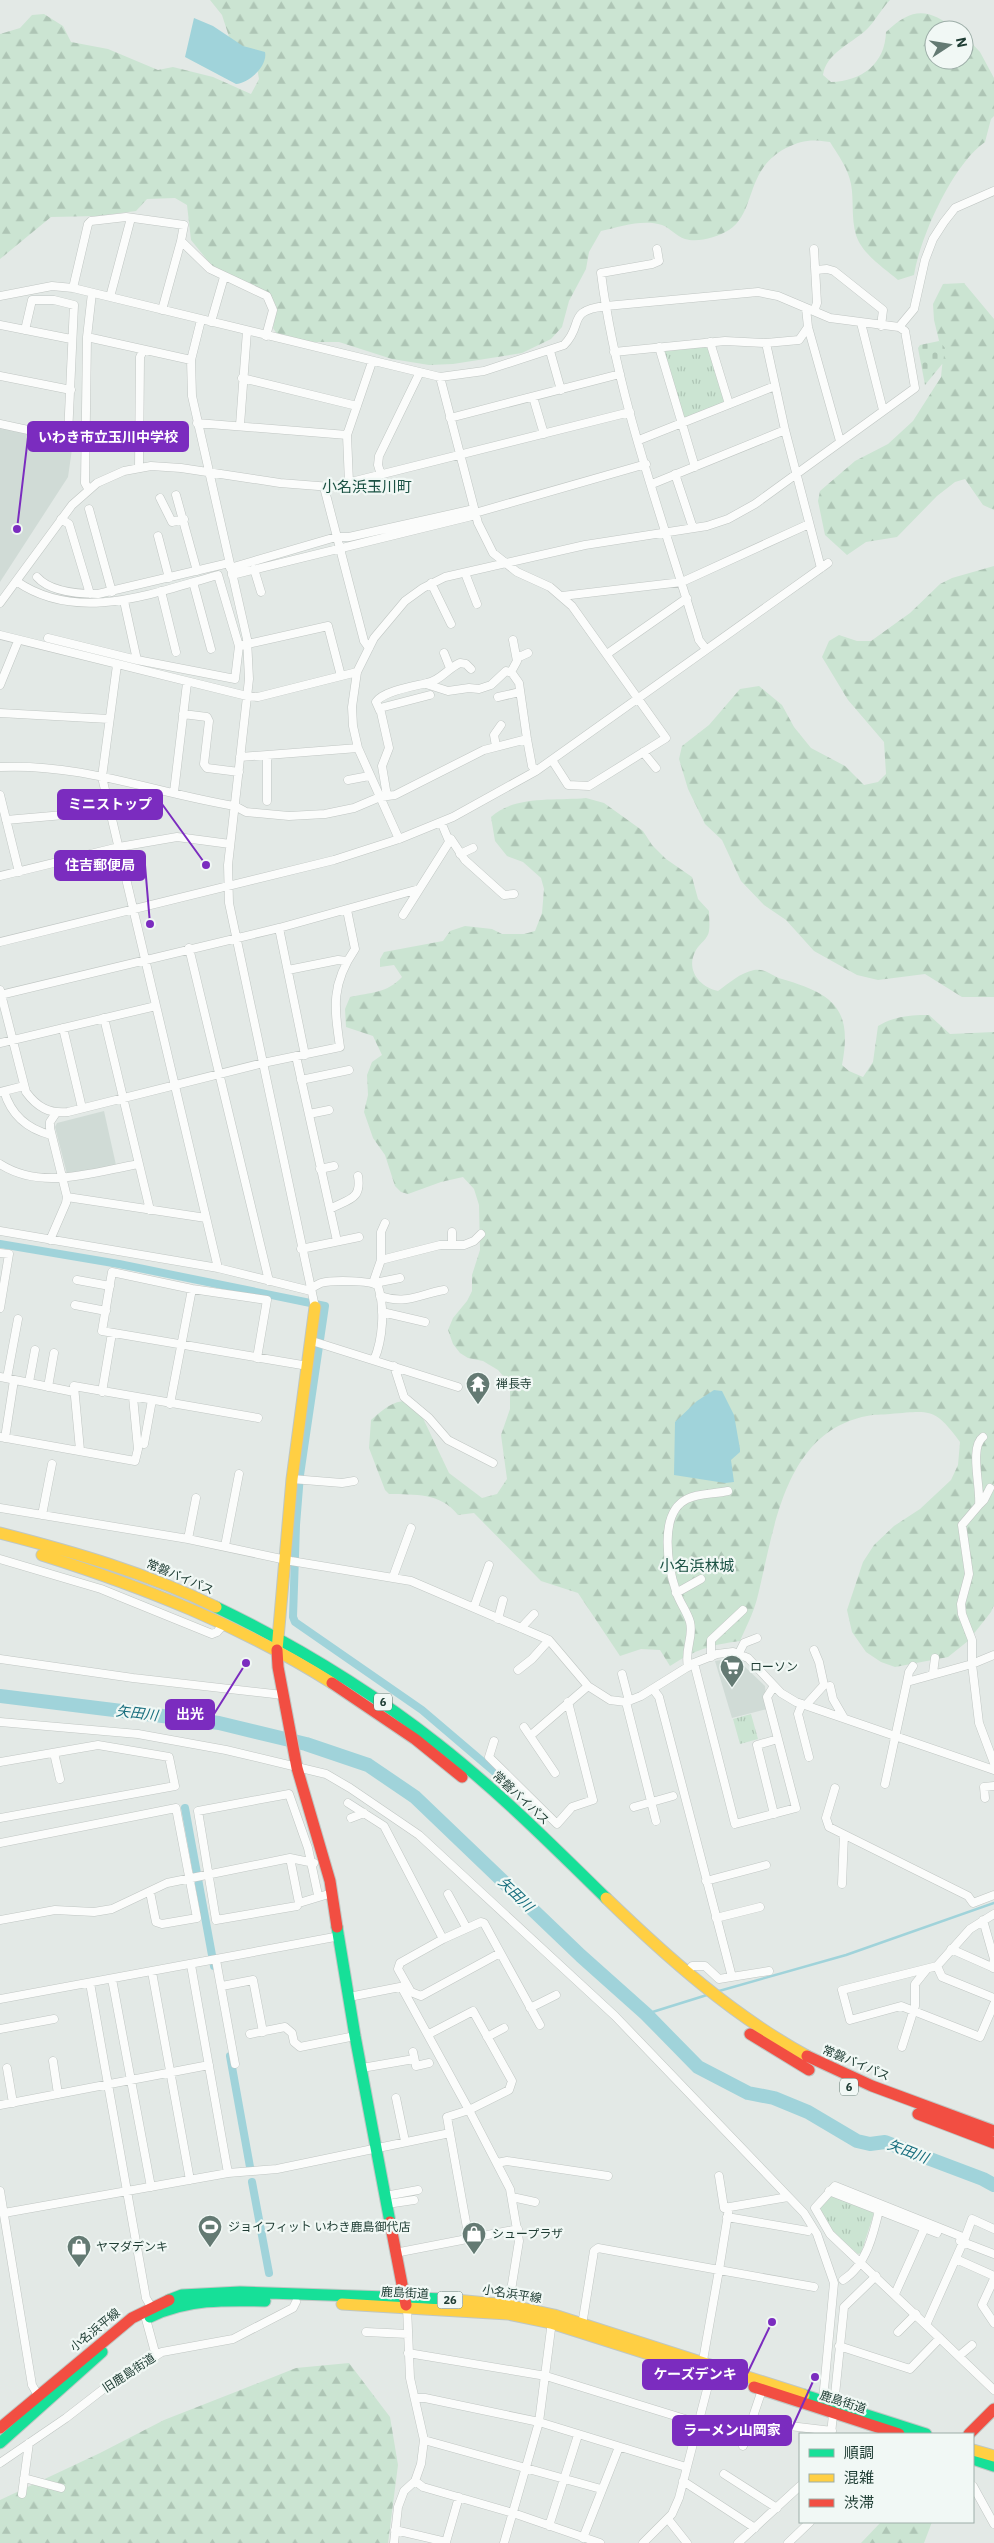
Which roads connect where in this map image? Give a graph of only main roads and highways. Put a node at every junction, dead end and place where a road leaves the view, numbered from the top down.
1 (312, 1296) road end
2 (0, 1534) edge
3 (0, 1544) edge
4 (277, 1636) junction
5 (277, 1650) junction
6 (686, 1979) junction
7 (994, 2131) edge
8 (994, 2143) edge
9 (406, 2302) junction
10 (151, 2313) junction
11 (705, 2369) junction
12 (40, 2399) junction
13 (834, 2409) junction
14 (994, 2409) edge
15 (0, 2428) edge
16 (896, 2433) edge
17 (922, 2433) edge
18 (970, 2433) edge
19 (0, 2442) edge
20 (974, 2450) edge
21 (994, 2456) edge
22 (974, 2459) edge
23 (994, 2466) edge

1 - 4 main road
2 - 4 main road, 常磐バイパス / 6
3 - 5 main road, 常磐バイパス / 6
4 - 5 main road
4 - 6 main road, 常磐バイパス / 6
5 - 6 main road, 常磐バイパス / 6
5 - 9 main road
6 - 7 main road, 常磐バイパス / 6
6 - 8 main road, 常磐バイパス / 6
9 - 10 main road, 鹿島街道 / 26
9 - 10 main road, 小名浜平線 / 26
9 - 11 main road, 小名浜平線 / 26
10 - 12 main road, 小名浜平線 / 26
11 - 13 main road, 鹿島街道 / 26
11 - 13 main road, 小名浜平線 / 26
12 - 15 main road, 小名浜平線 / 26
12 - 19 main road, 26
13 - 16 main road, 鹿島街道 / 26
13 - 17 main road, 小名浜平線 / 26
14 - 18 main road
20 - 21 main road
22 - 23 main road

